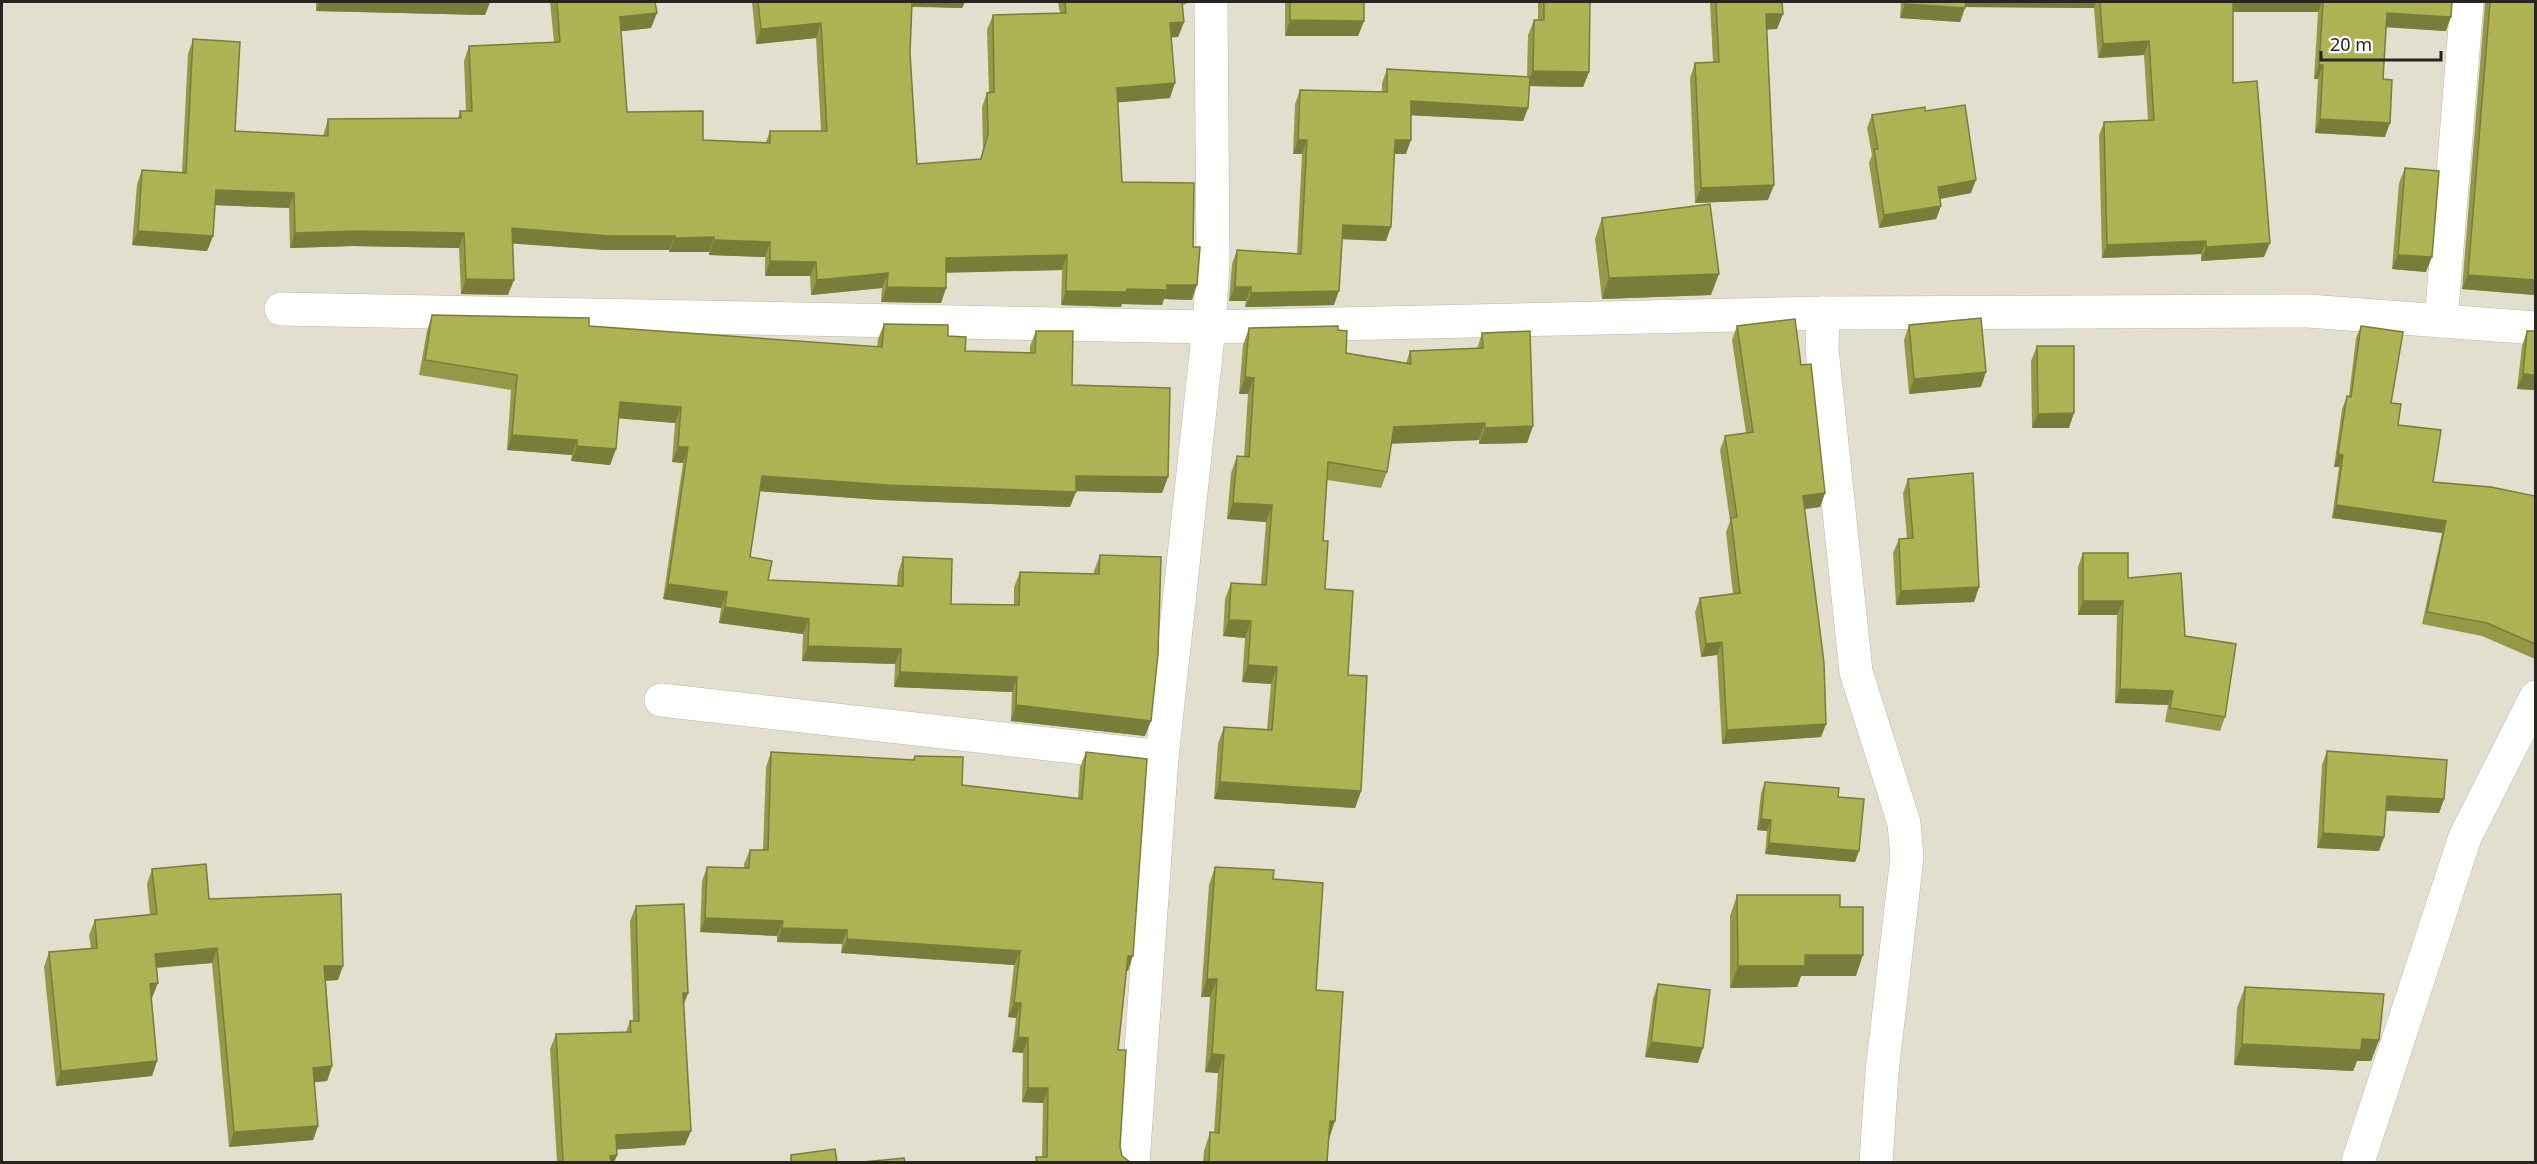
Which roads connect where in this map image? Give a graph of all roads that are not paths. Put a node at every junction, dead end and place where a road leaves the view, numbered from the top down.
1 (1211, 2) edge
2 (2467, 2) edge
3 (281, 309) dead end
4 (1823, 313) junction
5 (2441, 321) junction
6 (1209, 327) junction
7 (2535, 328) edge
8 (2535, 698) edge
9 (661, 700) dead end
10 (1162, 758) junction
11 (1133, 1162) edge
12 (1876, 1162) edge
13 (2358, 1162) edge

1 - 6 street
2 - 5 street
3 - 6 street
4 - 5 street
4 - 6 street
4 - 12 street
5 - 7 street
6 - 10 street
8 - 13 street
9 - 10 street
10 - 11 street

